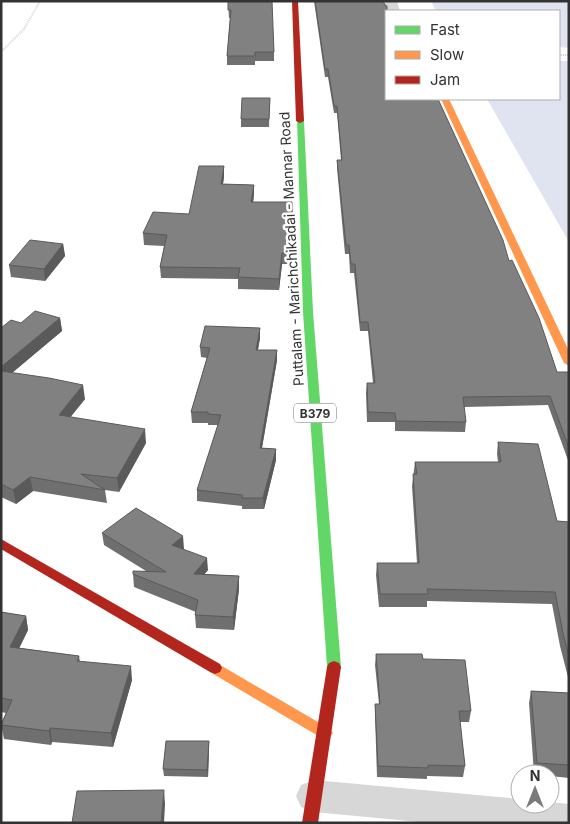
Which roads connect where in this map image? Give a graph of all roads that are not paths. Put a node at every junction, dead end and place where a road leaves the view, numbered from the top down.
1 (295, 1) edge
2 (444, 100) edge
3 (569, 362) edge
4 (1, 543) edge
5 (325, 734) junction
6 (312, 809) edge
7 (569, 820) edge

1 - 5 main road, Puttalam - Marichchikadai - Mannar Road / B379
2 - 3 main road
4 - 5 main road
5 - 6 main road, Puttalam - Marichchikadai - Mannar Road / B379
6 - 7 street

